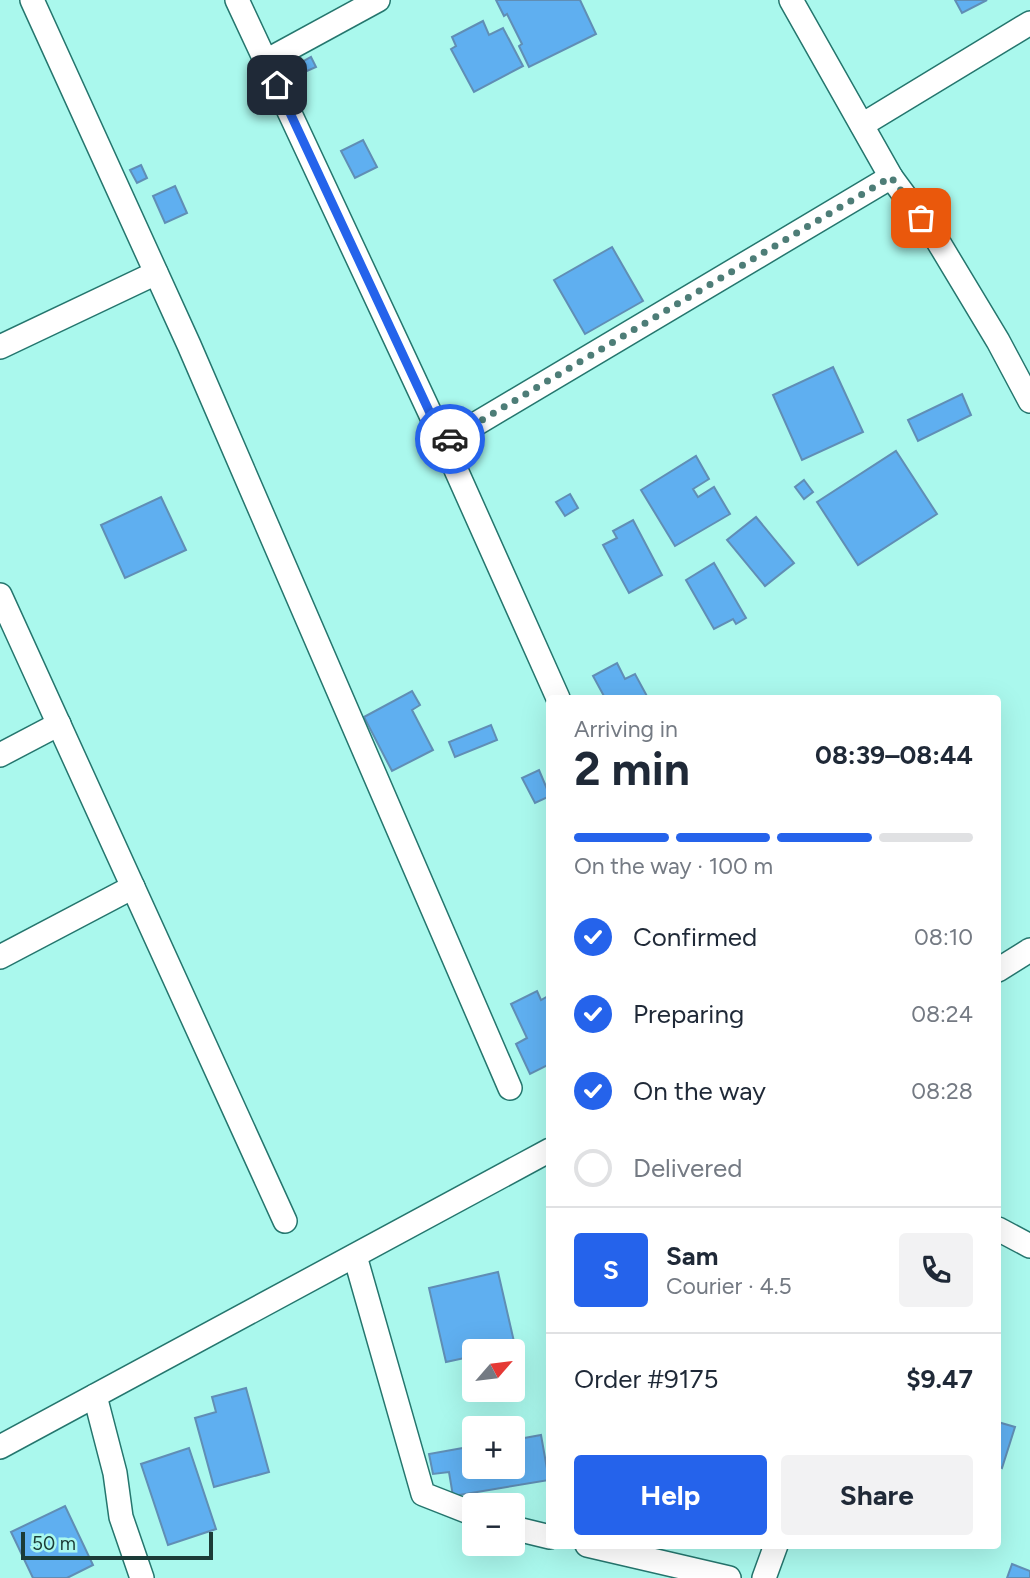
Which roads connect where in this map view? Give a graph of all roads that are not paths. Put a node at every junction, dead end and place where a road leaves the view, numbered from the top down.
1 (32, 0) edge
2 (237, 0) edge
3 (378, 0) edge
4 (791, 0) edge
5 (1030, 23) edge
6 (266, 61) junction
7 (862, 125) junction
8 (891, 177) junction
9 (156, 273) junction
10 (0, 347) edge
11 (1027, 389) edge
12 (444, 443) junction
13 (2, 602) edge
14 (557, 695) edge
15 (59, 724) junction
16 (0, 755) edge
17 (133, 887) junction
18 (1030, 950) edge
19 (0, 957) edge
20 (1001, 968) edge
21 (510, 1088) dead end
22 (546, 1152) edge
23 (285, 1221) dead end
24 (1001, 1230) edge
25 (1030, 1245) edge
26 (355, 1256) junction
27 (95, 1396) junction
28 (0, 1447) edge
29 (462, 1509) edge
30 (525, 1531) edge
31 (546, 1536) edge
32 (604, 1549) edge
33 (775, 1549) edge
34 (142, 1578) edge
35 (729, 1578) edge
36 (764, 1578) edge

1 - 9 street
2 - 6 street
3 - 6 street
4 - 7 street
5 - 7 street
6 - 12 street
7 - 8 street
8 - 11 street
8 - 12 street
9 - 10 street
9 - 21 street
12 - 14 street
13 - 15 street
15 - 16 street
15 - 17 street
17 - 19 street
17 - 23 street
18 - 20 street
22 - 26 street
24 - 25 street
26 - 27 street
26 - 29 street
27 - 28 street
27 - 34 street
30 - 31 street
32 - 35 street
33 - 36 street

